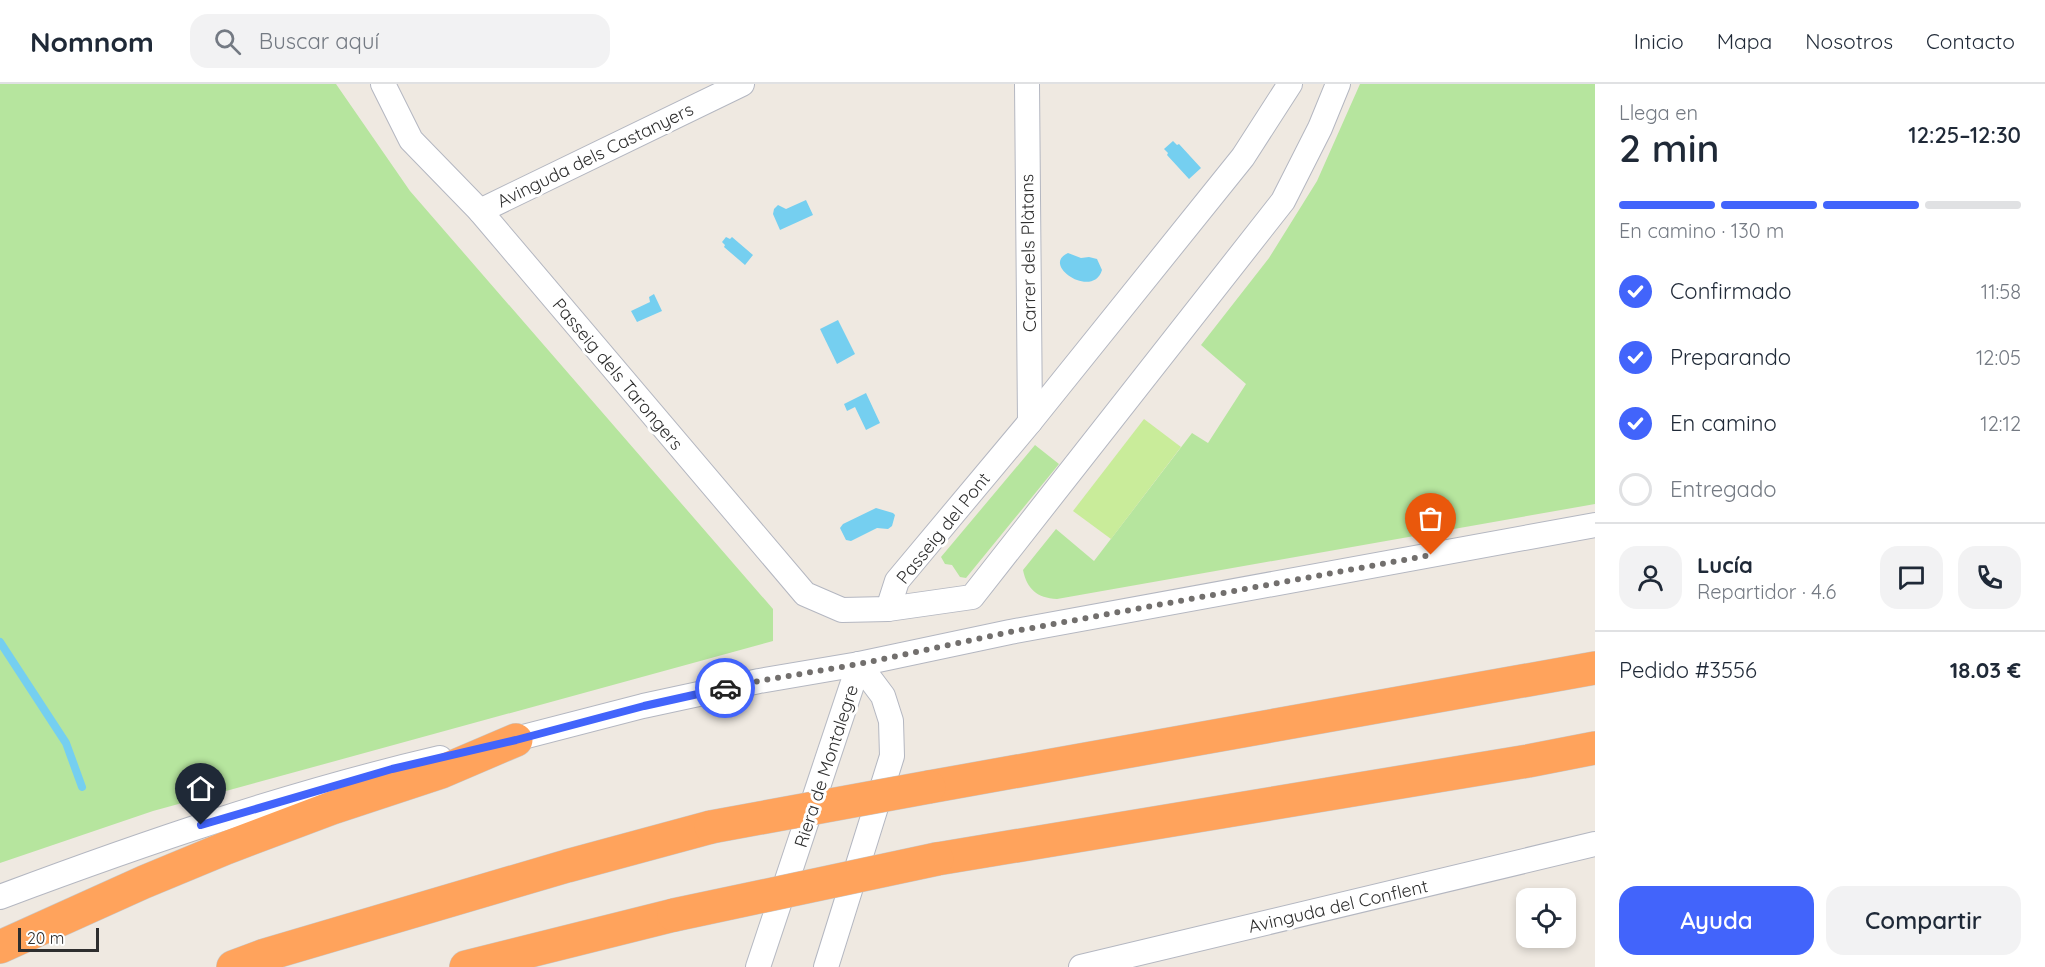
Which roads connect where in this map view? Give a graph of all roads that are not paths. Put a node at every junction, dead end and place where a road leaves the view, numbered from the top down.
1 (383, 84) edge
2 (742, 84) edge
3 (1026, 84) edge
4 (1290, 84) edge
5 (1338, 84) edge
6 (480, 211) junction
7 (1030, 422) junction
8 (1595, 525) edge
9 (888, 609) junction
10 (859, 664) junction
11 (1595, 668) edge
12 (516, 740) junction
13 (1595, 748) edge
14 (1595, 844) edge
15 (0, 897) edge
16 (0, 947) edge
17 (233, 967) edge
18 (466, 967) edge
19 (758, 967) edge
20 (826, 967) edge
21 (1081, 967) edge

1 - 6 street, Passeig dels Tarongers
2 - 6 street, Avinguda dels Castanyers
3 - 7 street, Carrer dels Plàtans
4 - 7 street, Passeig del Pont
5 - 9 street, Passeig del Pont
6 - 9 street, Passeig dels Tarongers
7 - 9 street, Passeig del Pont
8 - 10 street
10 - 12 street
10 - 19 street, Riera de Montalegre
10 - 20 street, Riera de Montalegre
11 - 17 highway, bridge
12 - 15 street
12 - 16 highway
13 - 18 highway, bridge
14 - 21 street, Avinguda del Conflent

